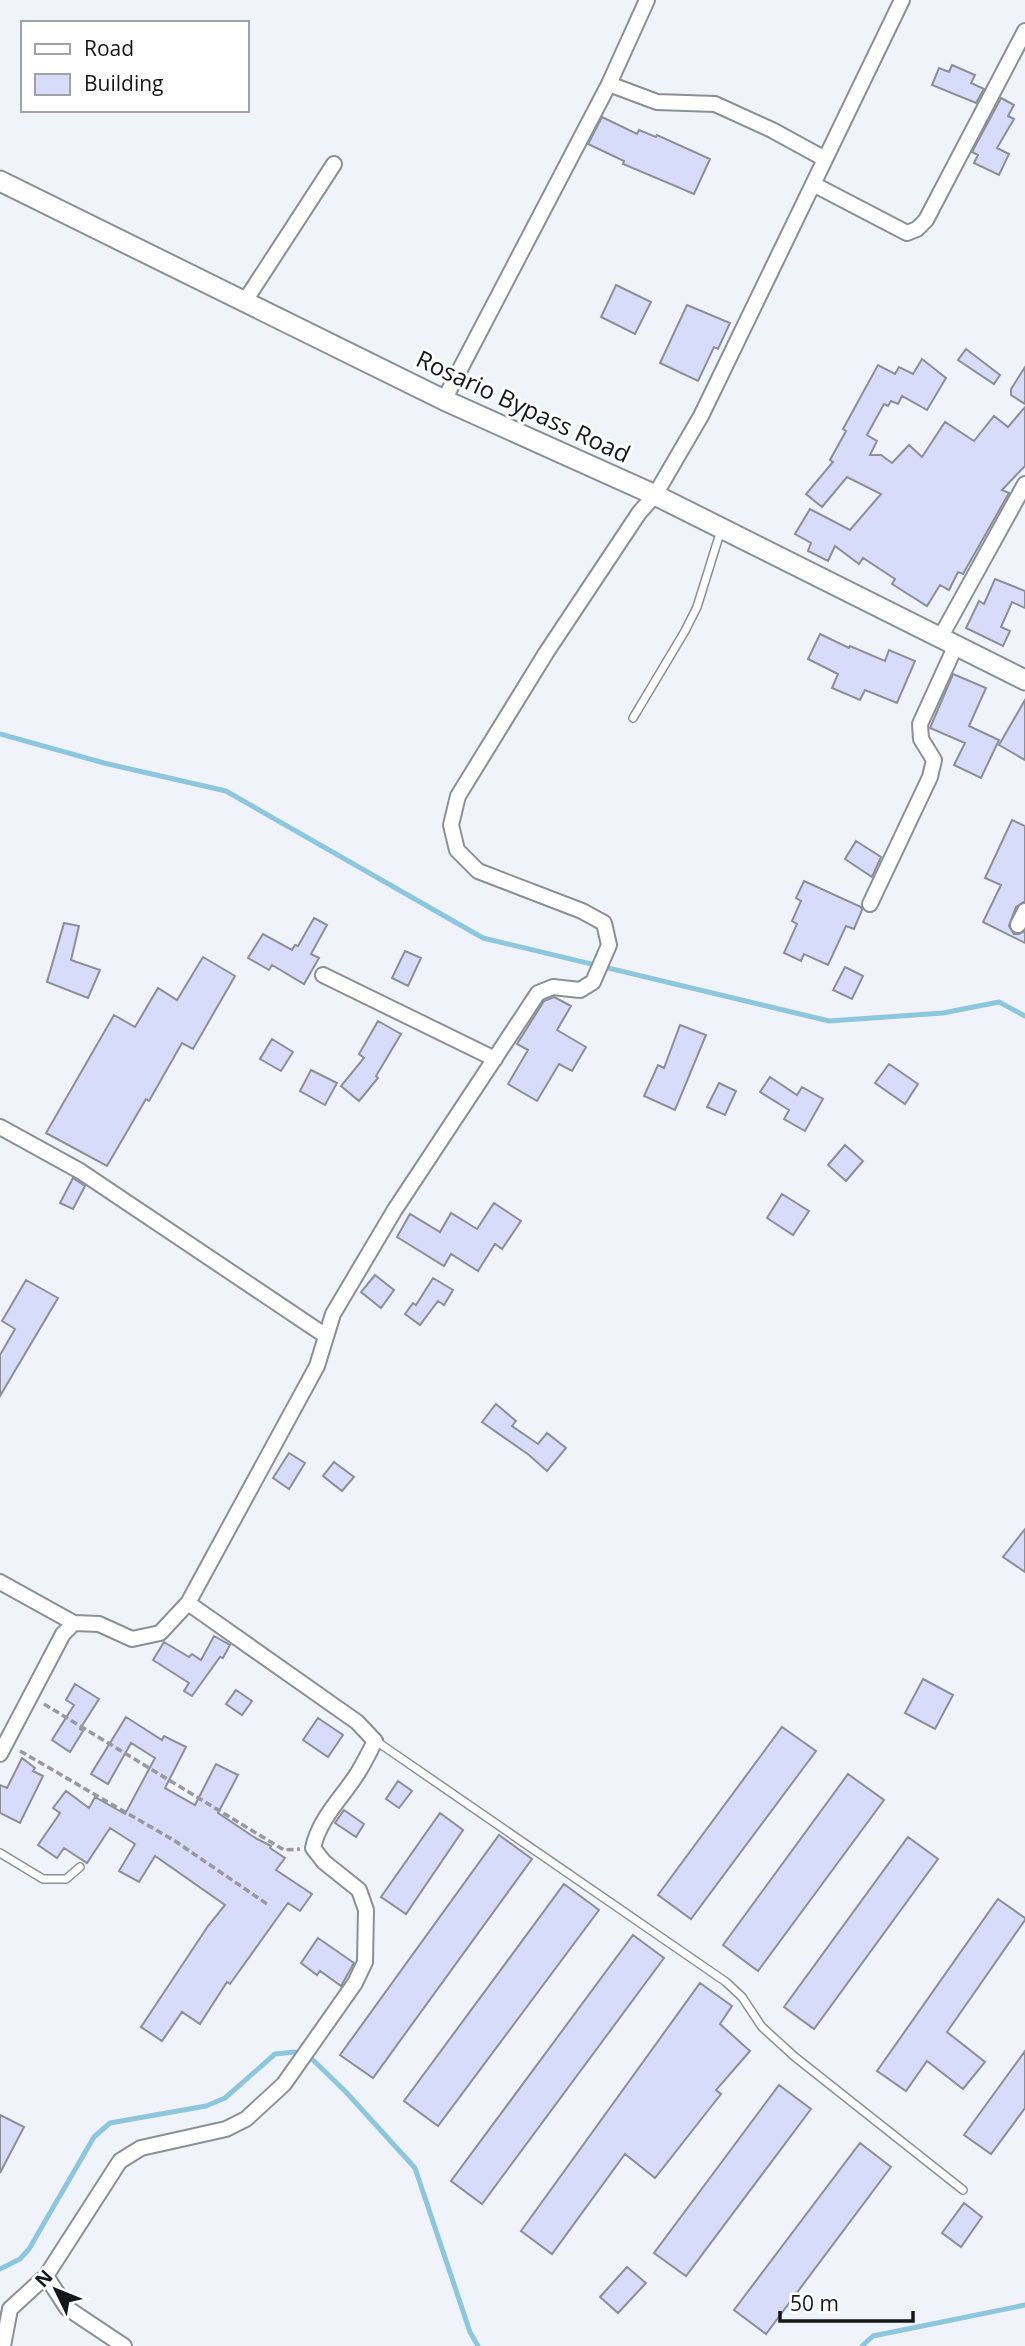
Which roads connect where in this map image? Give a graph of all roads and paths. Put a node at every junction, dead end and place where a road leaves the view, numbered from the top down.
1 (647, 0) edge
2 (902, 0) edge
3 (1025, 31) edge
4 (609, 84) junction
5 (825, 159) junction
6 (334, 164) dead end
7 (0, 181) edge
8 (813, 184) junction
9 (246, 301) junction
10 (444, 400) junction
11 (1025, 484) edge
12 (655, 495) junction
13 (722, 528) junction
14 (948, 642) junction
15 (1025, 680) edge
16 (633, 718) dead end
17 (870, 904) dead end
18 (1025, 911) edge
19 (1018, 925) dead end
20 (323, 975) dead end
21 (495, 1059) junction
22 (0, 1126) edge
23 (327, 1336) junction
24 (0, 1582) edge
25 (188, 1603) junction
26 (74, 1623) junction
27 (31, 1696) junction
28 (375, 1741) junction
29 (3, 1749) edge
30 (313, 1848) junction
31 (0, 1853) edge
32 (80, 1867) dead end
33 (267, 1903) dead end
34 (964, 2190) dead end
35 (46, 2277) junction
36 (3, 2346) edge
37 (124, 2346) edge

1 - 4 street
2 - 5 street
3 - 8 street
4 - 5 street
4 - 10 street
5 - 8 street
6 - 9 street
7 - 9 main road, Rosario Bypass Road
8 - 12 street
9 - 10 main road, Rosario Bypass Road
10 - 12 main road, Rosario Bypass Road
11 - 14 street
12 - 13 main road, Rosario Bypass Road
12 - 21 street
13 - 14 main road, Rosario Bypass Road
13 - 16 lane
14 - 15 main road, Rosario Bypass Road
14 - 17 street
18 - 19 street
20 - 21 street
21 - 23 street
22 - 23 street
23 - 25 street
24 - 26 street
25 - 26 street
25 - 28 street
26 - 27 street
27 - 29 street
27 - 30 path
28 - 30 street
28 - 34 lane
29 - 33 path
30 - 35 street
31 - 32 lane
35 - 36 street
35 - 37 street

